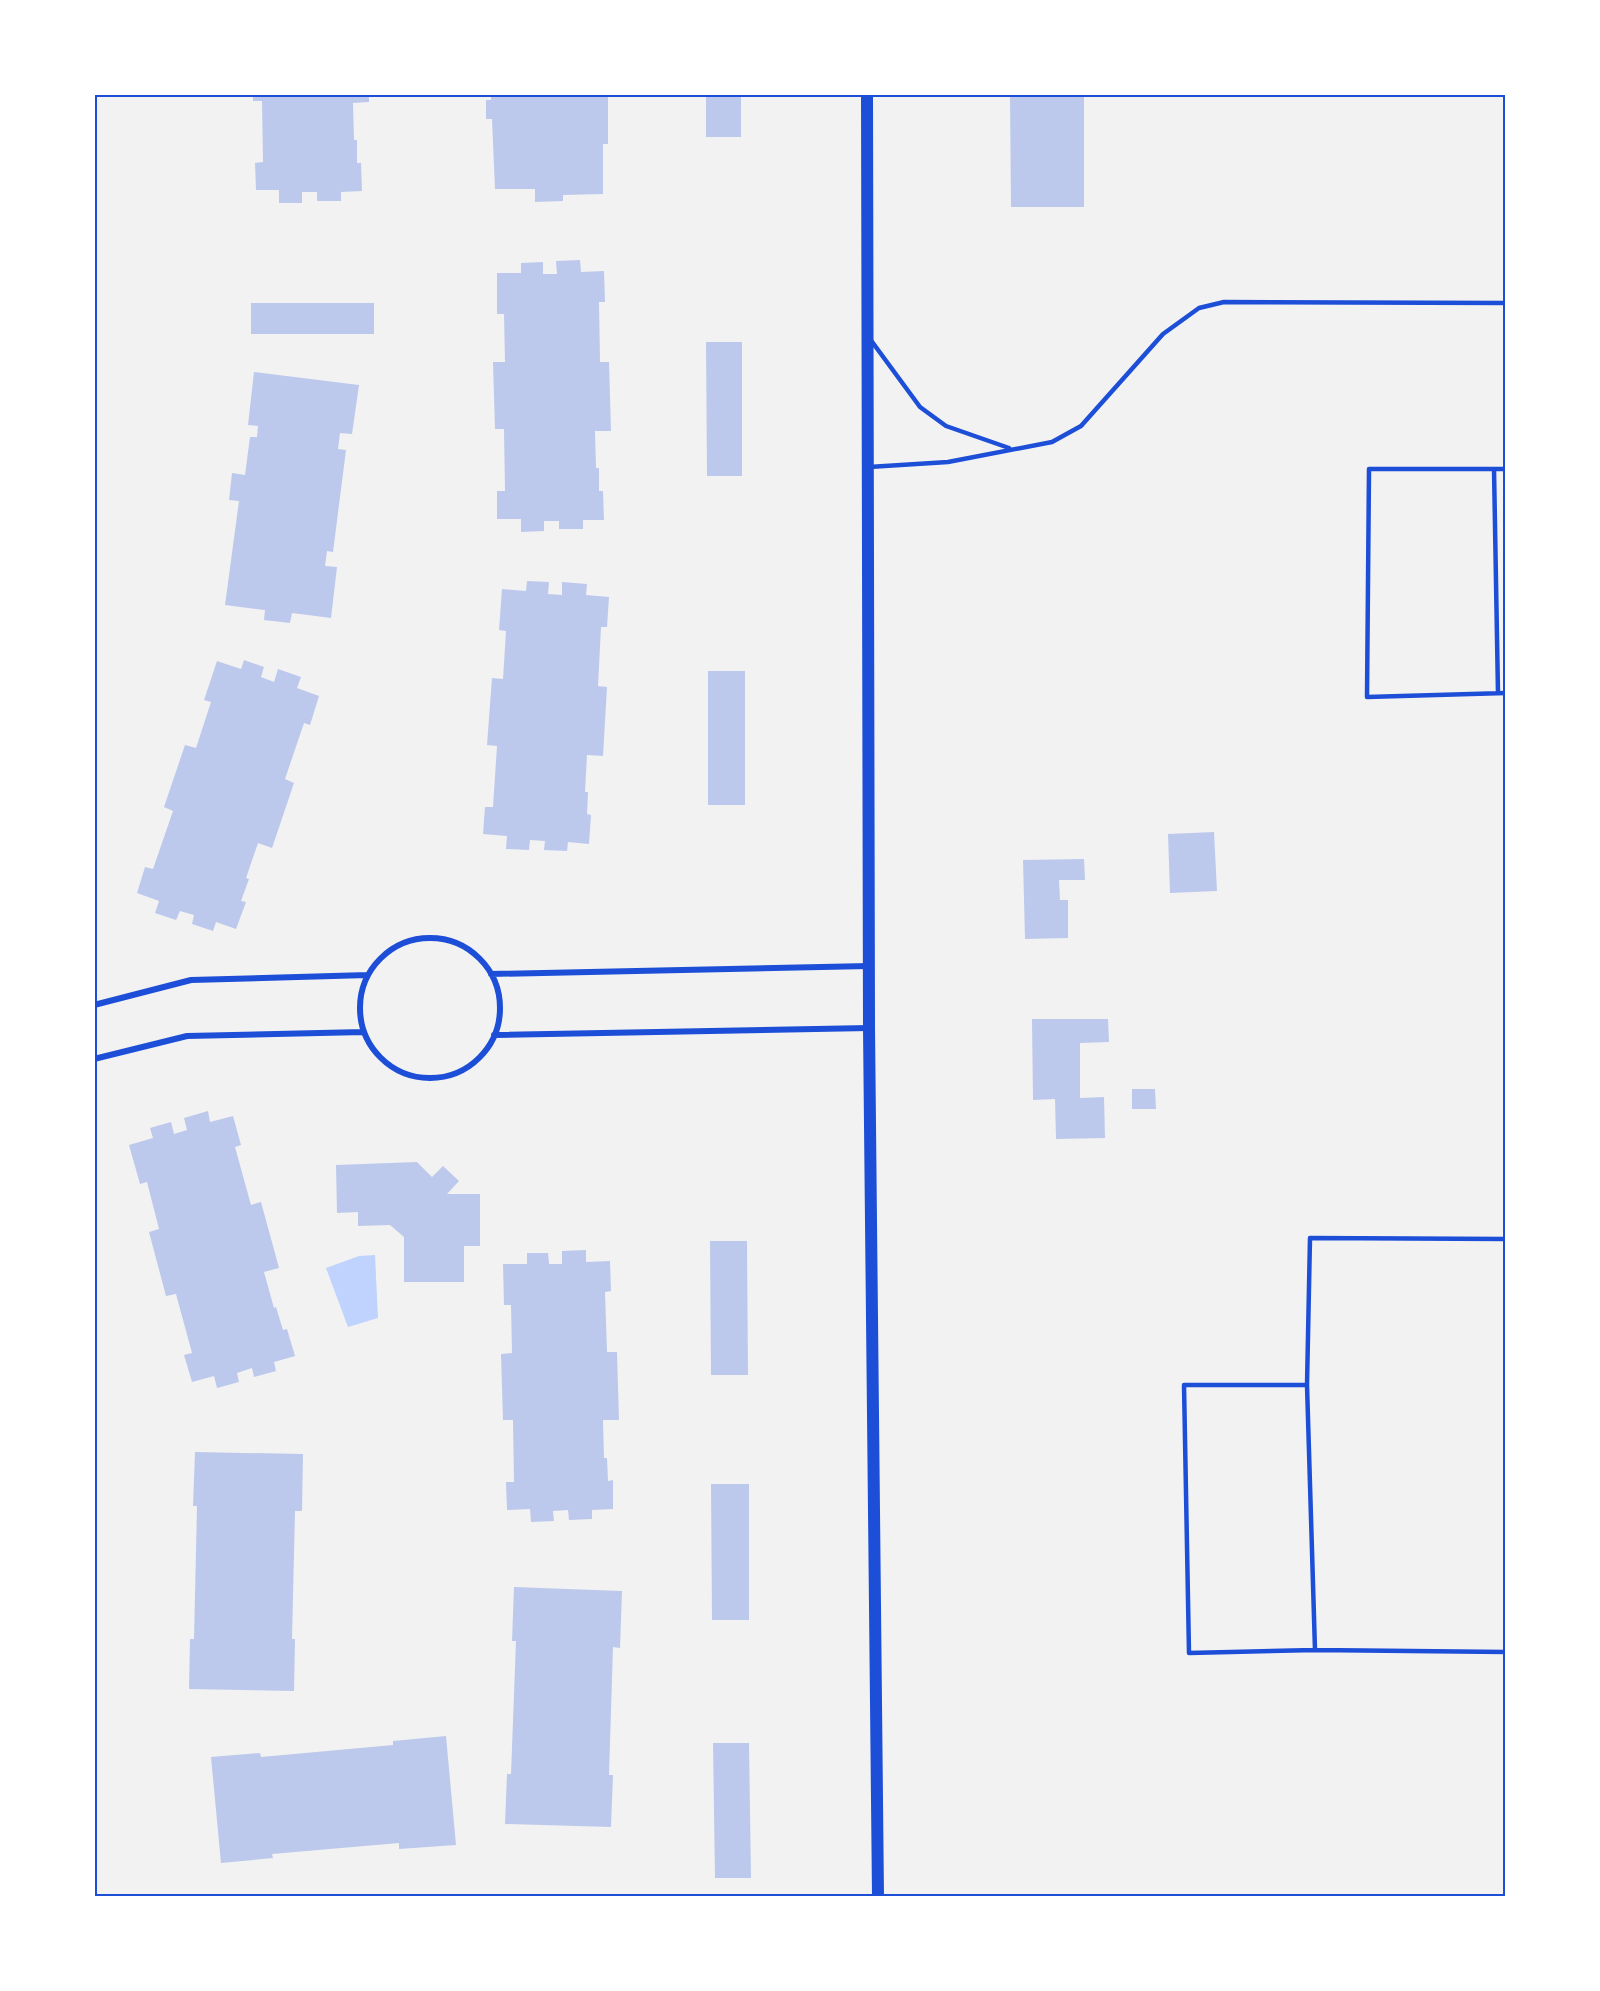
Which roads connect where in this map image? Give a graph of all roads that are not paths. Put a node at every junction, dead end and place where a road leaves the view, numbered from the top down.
1 (867, 94) edge
2 (1506, 303) edge
3 (868, 336) junction
4 (1009, 448) junction
5 (868, 467) junction
6 (1494, 469) junction
7 (1506, 469) edge
8 (1498, 693) junction
9 (1506, 693) edge
10 (869, 966) junction
11 (491, 974) junction
12 (368, 975) junction
13 (94, 1005) edge
14 (869, 1028) junction
15 (364, 1032) junction
16 (494, 1035) junction
17 (94, 1059) edge
18 (1506, 1239) edge
19 (1307, 1385) junction
20 (1315, 1650) junction
21 (1506, 1652) edge
22 (878, 1896) edge

1 - 3 main road
2 - 4 lane
3 - 4 lane
3 - 5 main road
4 - 5 lane
5 - 10 main road
6 - 7 lane
6 - 8 lane
6 - 8 lane
8 - 9 lane
10 - 11 street
10 - 14 main road
11 - 12 street
11 - 16 street
12 - 13 street
12 - 15 street
14 - 16 street
14 - 22 main road
15 - 16 street
15 - 17 street
18 - 19 lane
19 - 20 lane
19 - 20 lane
20 - 21 lane

